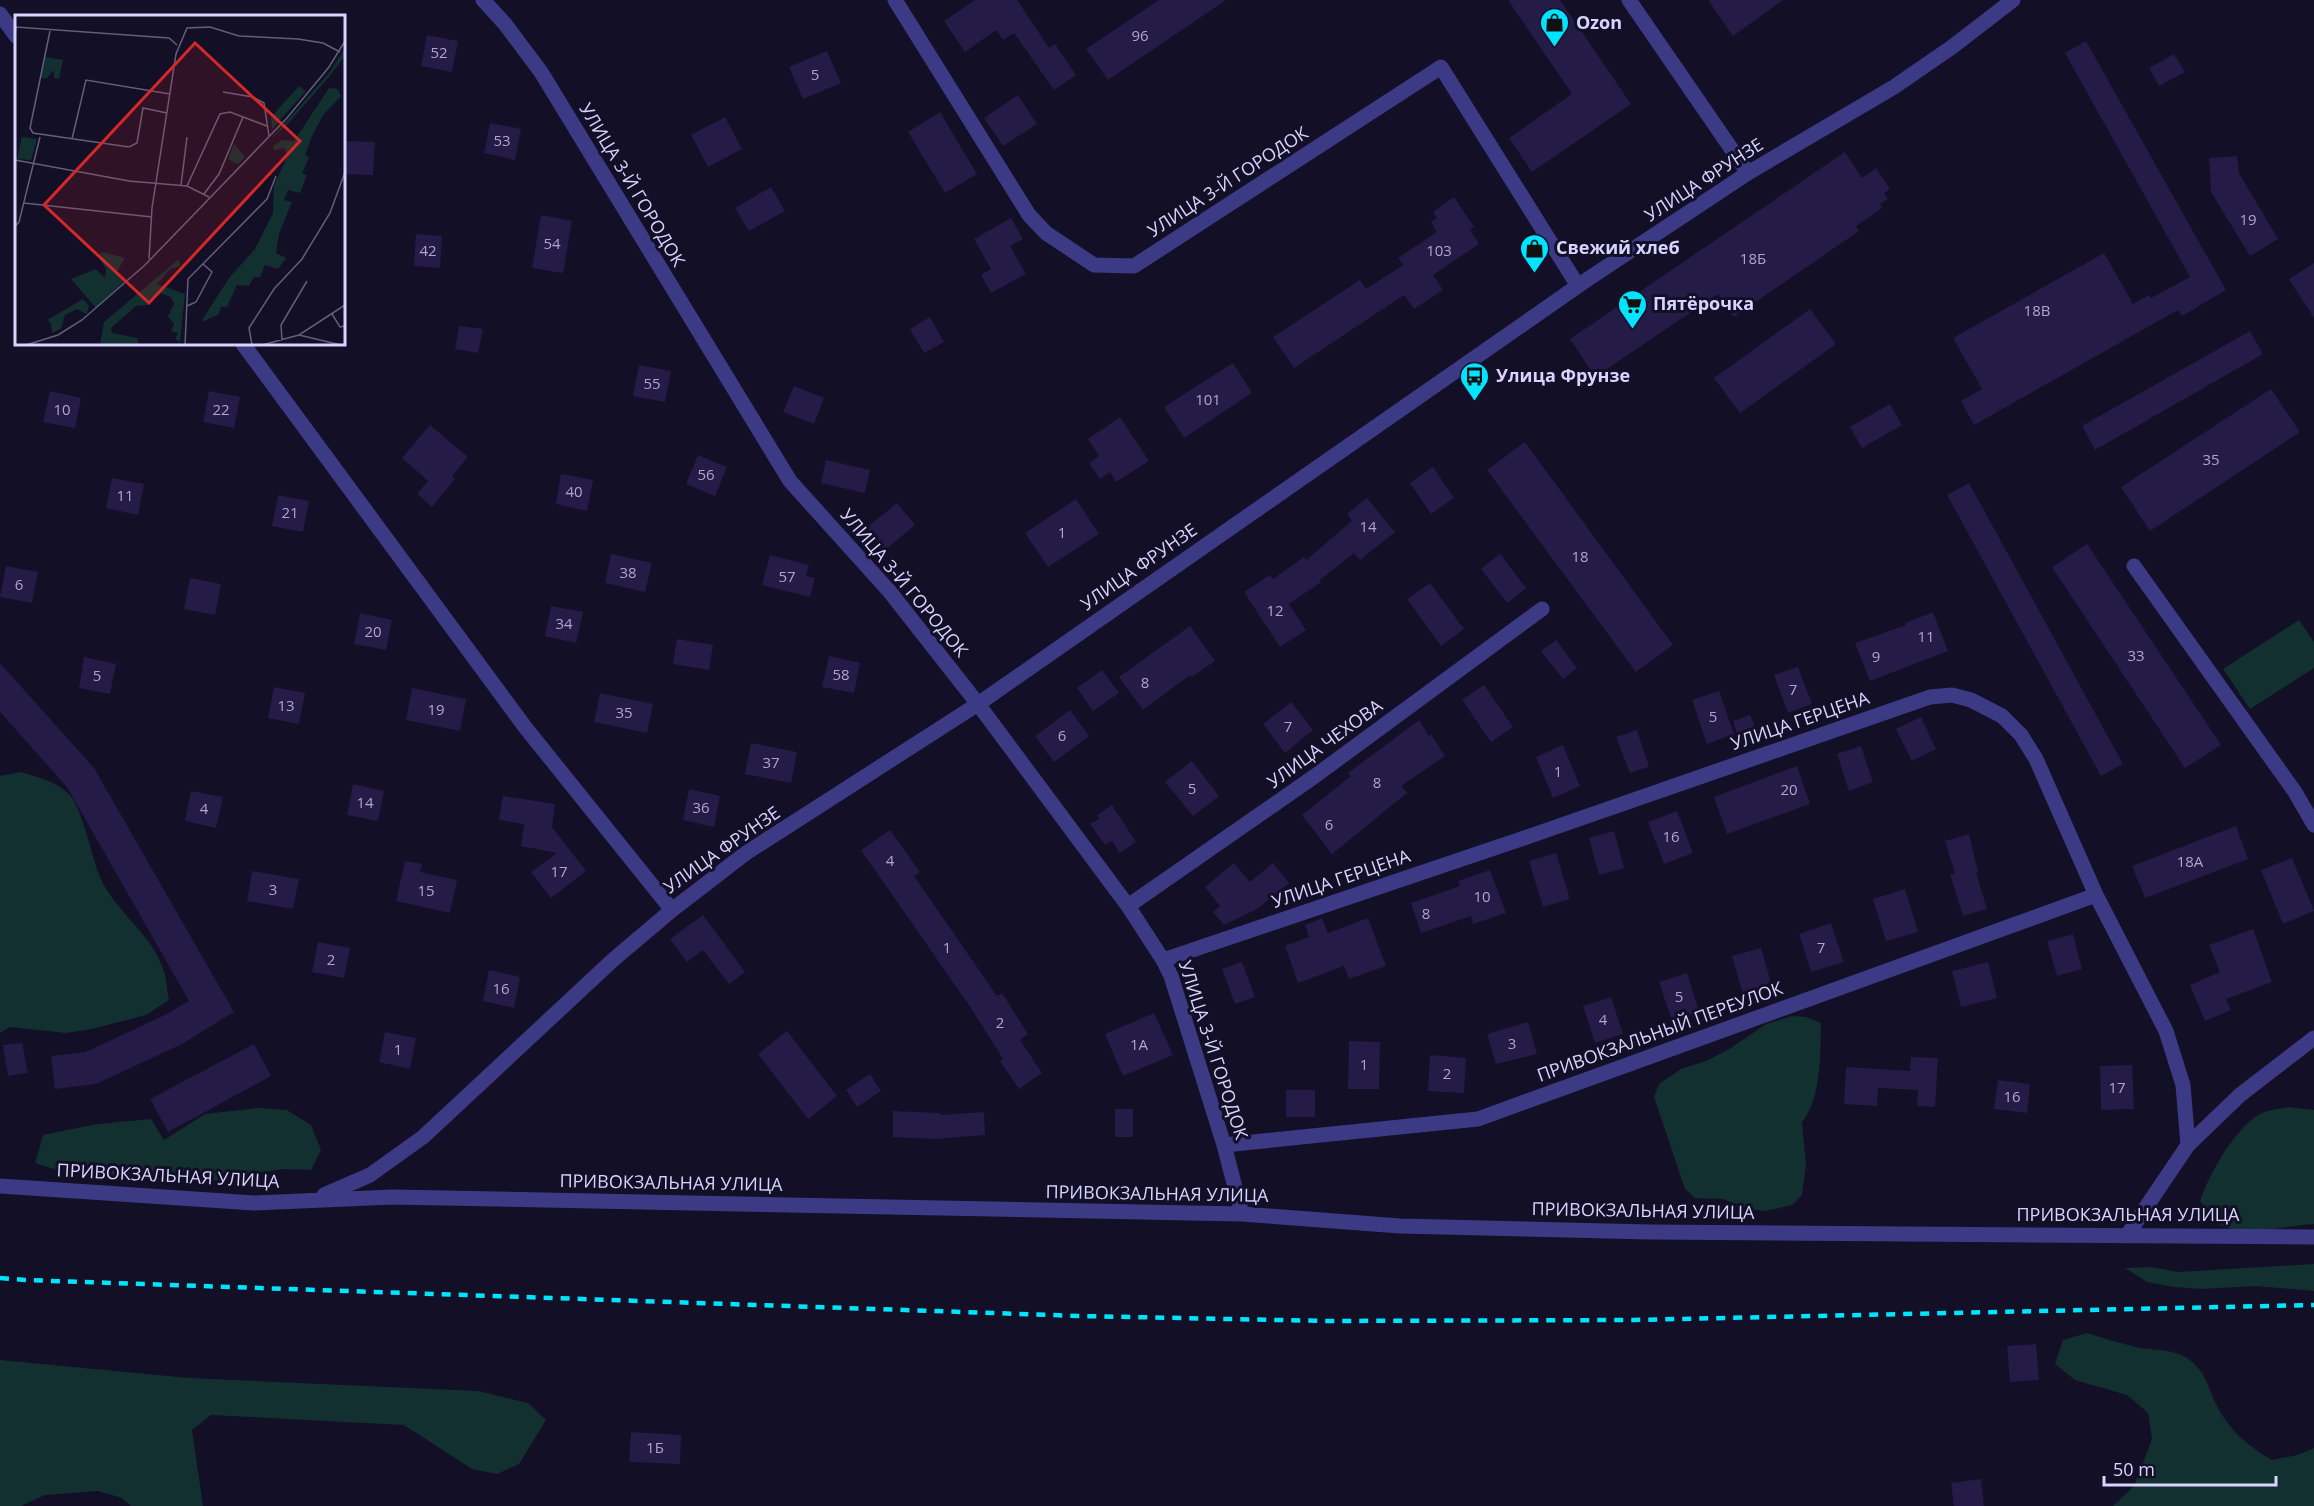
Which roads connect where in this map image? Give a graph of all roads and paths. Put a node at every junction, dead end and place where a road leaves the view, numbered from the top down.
1 (483, 0) edge
2 (895, 0) edge
3 (1629, 0) edge
4 (2013, 0) edge
5 (0, 14) edge
6 (15, 35) edge
7 (1748, 173) junction
8 (1578, 286) junction
9 (244, 345) edge
10 (2134, 566) dead end
11 (1542, 609) dead end
12 (978, 704) junction
13 (2314, 825) edge
14 (2096, 895) junction
15 (1128, 906) junction
16 (672, 910) junction
17 (1163, 960) junction
18 (2314, 1038) edge
19 (2188, 1144) junction
20 (1224, 1145) junction
21 (354, 1182) junction
22 (0, 1186) edge
23 (365, 1197) junction
24 (316, 1199) junction
25 (1242, 1214) junction
26 (2128, 1234) junction
27 (2314, 1237) edge

1 - 12 street, УЛИЦА 3-Й ГОРОДОК
2 - 8 street, УЛИЦА 3-Й ГОРОДОК
3 - 7 street
4 - 7 street, УЛИЦА ФРУНЗЕ
5 - 6 street
7 - 8 street, УЛИЦА ФРУНЗЕ
8 - 12 street, УЛИЦА ФРУНЗЕ
9 - 16 street
10 - 13 street
11 - 15 street, УЛИЦА ЧЕХОВА
12 - 15 street, УЛИЦА 3-Й ГОРОДОК
12 - 16 street, УЛИЦА ФРУНЗЕ
14 - 17 street, УЛИЦА ГЕРЦЕНА
14 - 19 street, УЛИЦА ГЕРЦЕНА
14 - 20 street, ПРИВОКЗАЛЬНЫЙ ПЕРЕУЛОК
15 - 17 street, УЛИЦА 3-Й ГОРОДОК
16 - 21 street, УЛИЦА ФРУНЗЕ
17 - 20 street, УЛИЦА 3-Й ГОРОДОК
18 - 19 street
19 - 26 street
20 - 25 street, УЛИЦА 3-Й ГОРОДОК
21 - 23 street
21 - 24 street, УЛИЦА ФРУНЗЕ
22 - 24 street, ПРИВОКЗАЛЬНАЯ УЛИЦА
23 - 24 street, ПРИВОКЗАЛЬНАЯ УЛИЦА
23 - 25 street, ПРИВОКЗАЛЬНАЯ УЛИЦА
25 - 26 street, ПРИВОКЗАЛЬНАЯ УЛИЦА
26 - 27 street, ПРИВОКЗАЛЬНАЯ УЛИЦА

